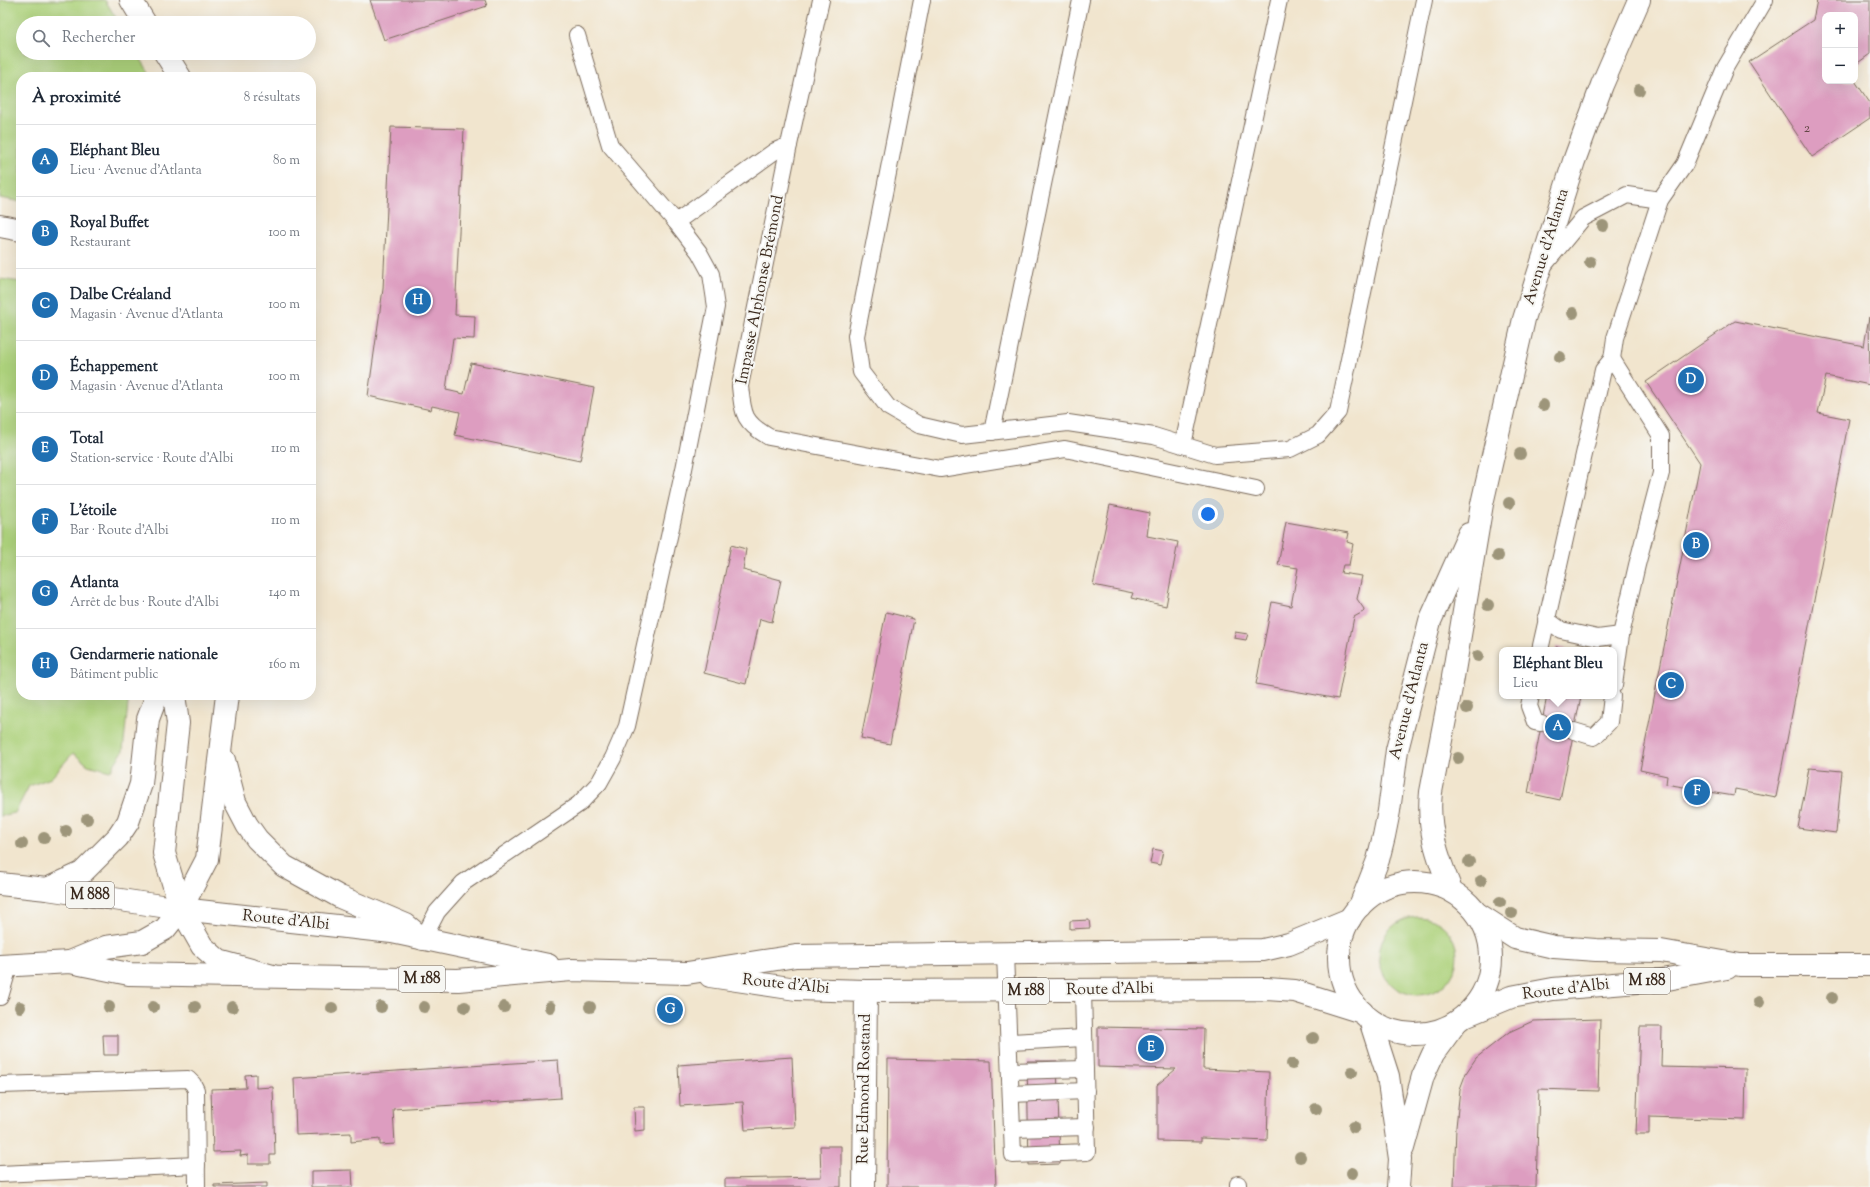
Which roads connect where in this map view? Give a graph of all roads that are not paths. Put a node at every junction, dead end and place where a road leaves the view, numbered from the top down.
1 (131, 0) edge
2 (821, 0) edge
3 (922, 0) edge
4 (1081, 0) edge
5 (1279, 0) edge
6 (1424, 0) edge
7 (1639, 0) edge
8 (1766, 0) edge
9 (141, 16) edge
10 (577, 35) dead end
11 (169, 60) edge
12 (177, 72) edge
13 (789, 145) junction
14 (1660, 200) junction
15 (676, 222) junction
16 (0, 226) edge
17 (16, 229) edge
18 (1540, 270) junction
19 (1612, 359) junction
20 (992, 432) junction
21 (1183, 445) junction
22 (1256, 489) dead end
23 (1482, 504) junction
24 (1546, 619) junction
25 (1621, 635) junction
26 (1541, 647) edge
27 (1617, 664) edge
28 (1530, 699) edge
29 (1612, 699) edge
30 (155, 700) edge
31 (175, 700) edge
32 (226, 700) edge
33 (1542, 723) dead end
34 (1574, 731) dead end
35 (221, 746) junction
36 (0, 884) edge
37 (47, 889) junction
38 (1451, 890) junction
39 (180, 909) junction
40 (1355, 912) junction
41 (1478, 914) junction
42 (423, 939) junction
43 (1005, 954) junction
44 (70, 962) junction
45 (1740, 965) junction
46 (1870, 965) edge
47 (4, 966) edge
48 (571, 970) junction
49 (687, 973) junction
50 (273, 976) junction
51 (1083, 990) junction
52 (866, 991) junction
53 (1007, 991) junction
54 (0, 997) edge
55 (1366, 1016) junction
56 (1461, 1019) junction
57 (1084, 1038) junction
58 (1009, 1042) junction
59 (1086, 1069) junction
60 (1010, 1071) junction
61 (0, 1084) edge
62 (1086, 1091) junction
63 (1011, 1094) junction
64 (1087, 1127) junction
65 (1012, 1129) junction
66 (1400, 1159) junction
67 (197, 1165) junction
68 (0, 1174) edge
69 (197, 1187) edge
70 (864, 1187) edge
71 (1398, 1187) edge

1 - 9 main road
2 - 13 lane, Impasse Alphonse Brémond
3 - 20 lane
4 - 20 lane
5 - 21 lane
6 - 21 lane
7 - 18 main road, Avenue d'Atlanta
8 - 14 lane
10 - 15 lane
11 - 12 main road
13 - 15 lane
13 - 22 lane, Impasse Alphonse Brémond
14 - 18 lane
14 - 19 lane
15 - 42 lane
16 - 17 main road
18 - 23 main road, Avenue d'Atlanta
19 - 24 lane
19 - 25 lane
20 - 21 lane
23 - 38 main road, Avenue d'Atlanta
23 - 40 main road, Avenue d'Atlanta
24 - 25 lane
24 - 26 lane
25 - 27 lane
28 - 33 lane
29 - 34 lane
30 - 37 main road
31 - 39 main road
32 - 35 main road
35 - 39 main road
35 - 42 main road
36 - 37 main road, Route d'Albi / M 888
37 - 39 main road, Route d'Albi / M 888
38 - 40 main road, Route d'Albi
38 - 41 main road, Route d'Albi
39 - 42 main road, Route d'Albi / M 188
39 - 44 main road
39 - 50 main road
40 - 43 main road, Route d'Albi / M 188
40 - 55 main road, Avenue d'Atlanta
41 - 45 main road, Route d'Albi / M 188
41 - 56 main road
42 - 48 main road, Route d'Albi / M 188
43 - 49 main road, Route d'Albi / M 188
43 - 53 lane
44 - 47 main road, Route d'Albi
44 - 50 main road, Route d'Albi / M 188
45 - 46 main road, Route d'Albi / M 188
45 - 56 main road, Route d'Albi / M 188
47 - 54 lane
48 - 49 main road, Route d'Albi / M 188
48 - 50 main road, Route d'Albi / M 188
49 - 52 main road, Route d'Albi / M 188
51 - 53 main road, Route d'Albi / M 188
51 - 55 main road, Route d'Albi / M 188
51 - 57 lane
52 - 53 main road, Route d'Albi / M 188
52 - 70 main road, Rue Edmond Rostand
53 - 58 lane
55 - 56 main road, Route d'Albi
55 - 66 main road
56 - 66 main road
57 - 58 lane
57 - 59 lane
58 - 60 lane
59 - 60 lane
59 - 62 lane
60 - 63 lane
61 - 67 lane
62 - 63 lane
62 - 64 lane
63 - 65 lane
64 - 65 lane
64 - 65 lane
66 - 71 main road
67 - 68 lane
67 - 69 lane

